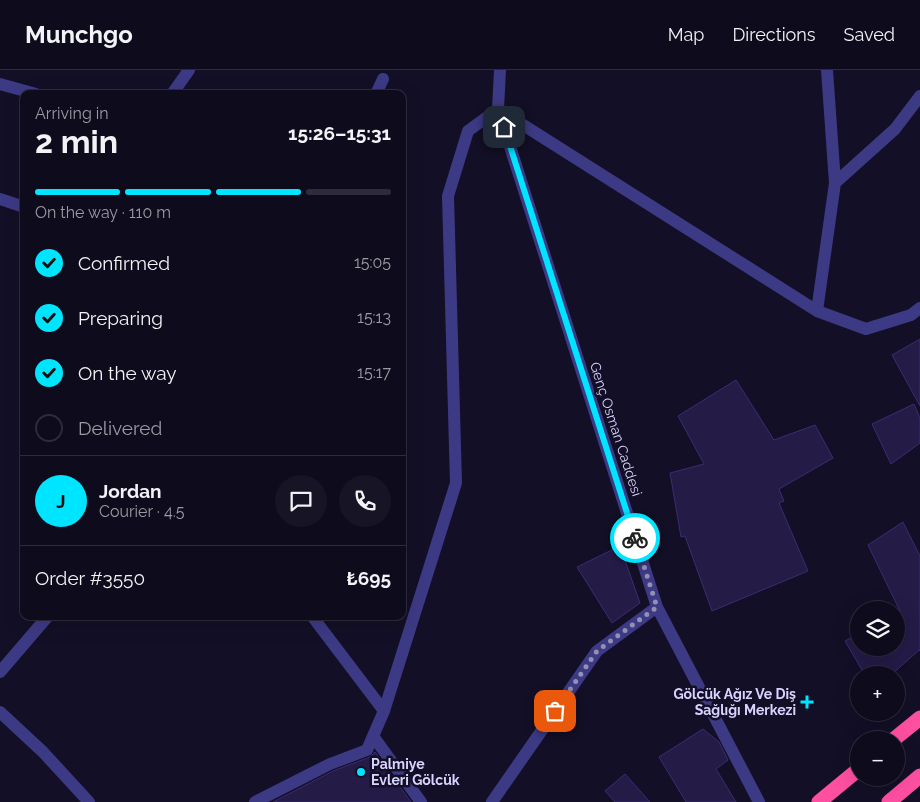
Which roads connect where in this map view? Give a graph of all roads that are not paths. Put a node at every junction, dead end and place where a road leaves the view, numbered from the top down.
1 (189, 70) edge
2 (500, 70) edge
3 (827, 70) edge
4 (383, 79) dead end
5 (0, 84) edge
6 (22, 90) edge
7 (175, 90) edge
8 (378, 90) edge
9 (920, 96) edge
10 (498, 109) junction
11 (835, 184) junction
12 (0, 199) edge
13 (20, 206) edge
14 (920, 308) edge
15 (817, 311) junction
16 (657, 607) junction
17 (45, 620) edge
18 (315, 620) edge
19 (0, 672) edge
20 (384, 710) junction
21 (0, 712) edge
22 (920, 718) edge
23 (905, 731) edge
24 (373, 736) junction
25 (850, 776) edge
26 (920, 776) edge
27 (89, 802) edge
28 (255, 802) edge
29 (421, 802) edge
30 (492, 802) edge
31 (759, 802) edge
32 (819, 802) edge
33 (889, 802) edge

1 - 7 street
2 - 10 street
3 - 11 street
4 - 8 street
5 - 6 street
9 - 11 street
10 - 15 street
10 - 16 street, Genç Osman Caddesi
10 - 20 street
11 - 15 street
12 - 13 street
14 - 15 street
16 - 30 street
16 - 31 street, Genç Osman Caddesi
17 - 19 street
18 - 20 street
20 - 24 street
21 - 27 street
22 - 23 highway
24 - 28 street
24 - 29 street
25 - 32 highway
26 - 33 highway

